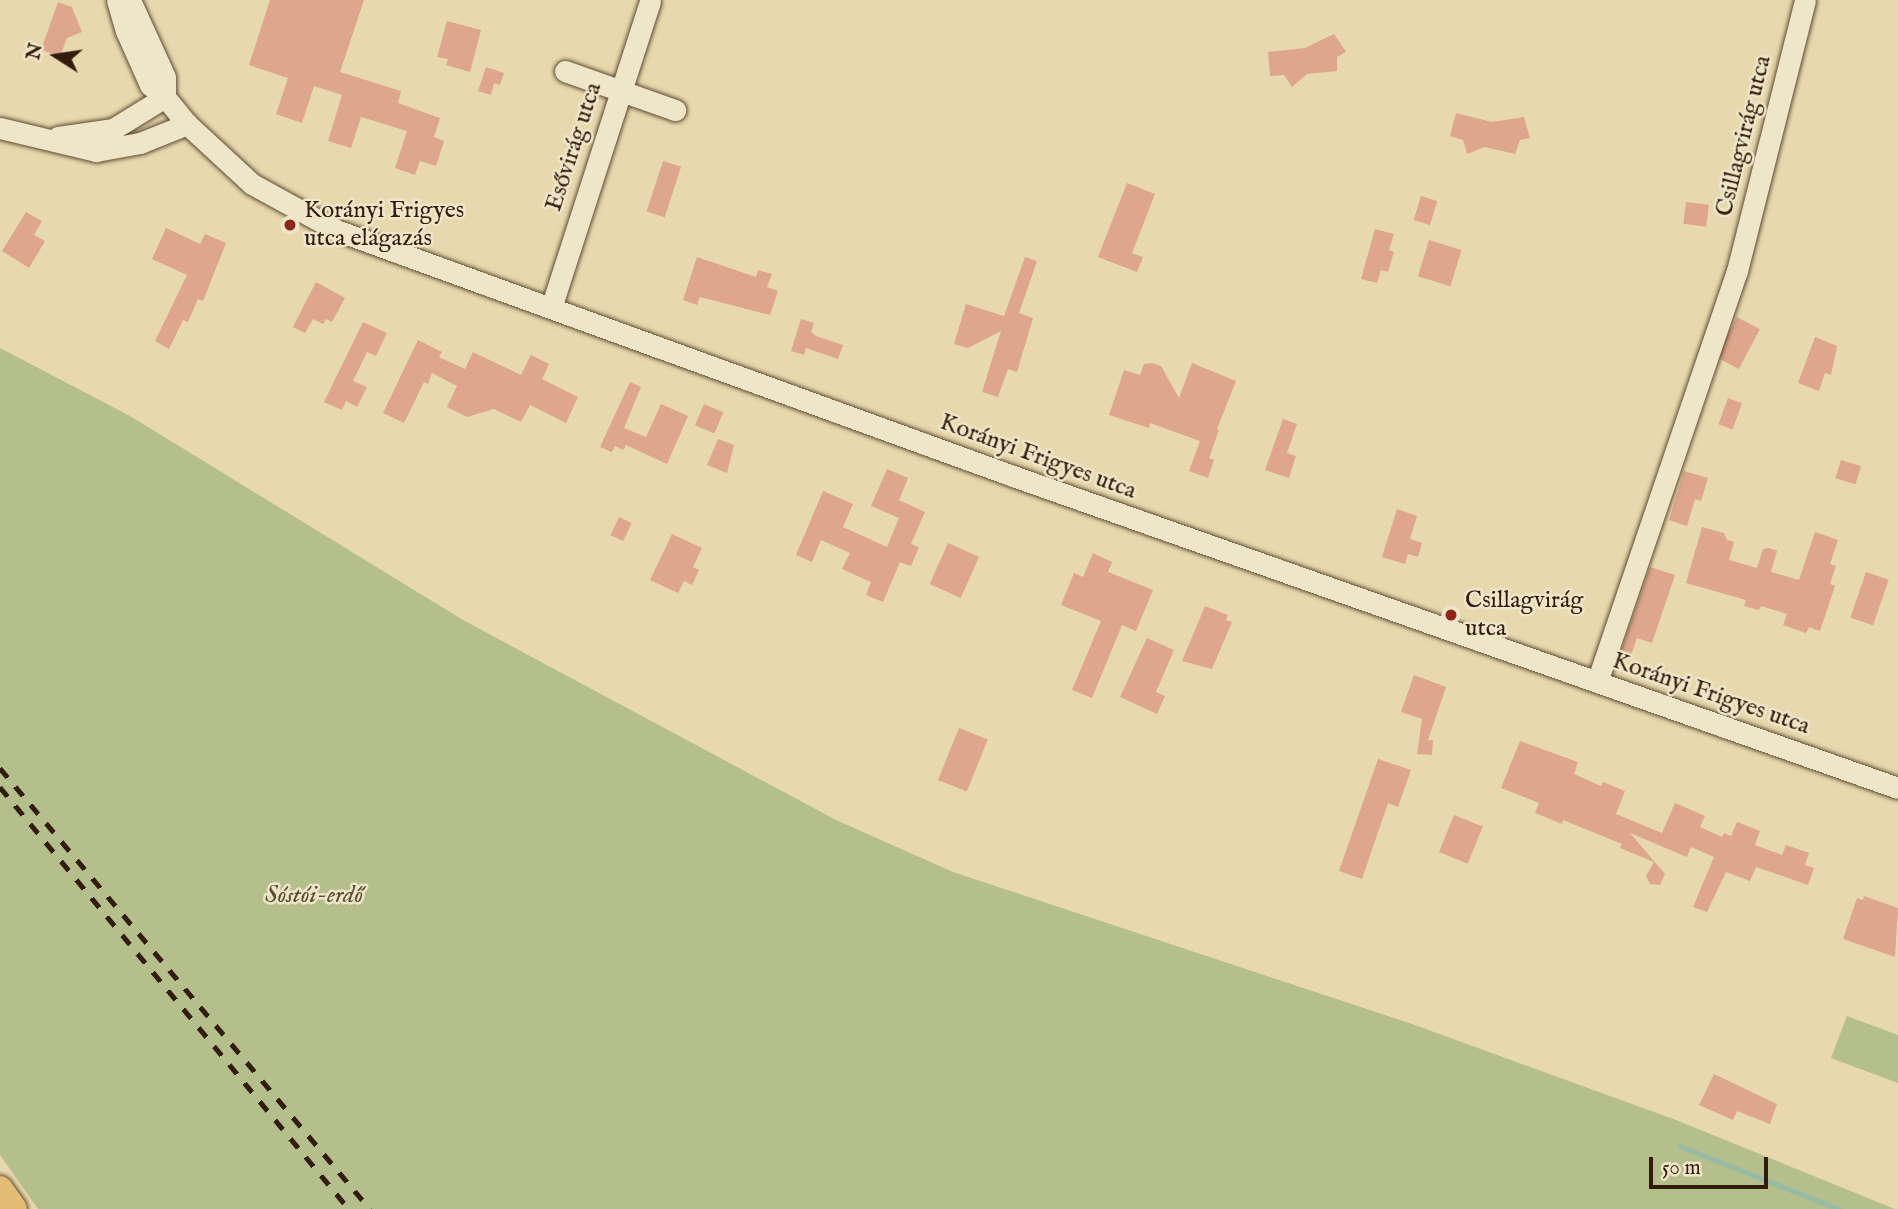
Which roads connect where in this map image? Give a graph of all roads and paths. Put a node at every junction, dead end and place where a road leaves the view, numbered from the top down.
1 (117, 0) edge
2 (130, 0) edge
3 (1805, 0) edge
4 (650, 2) dead end
5 (565, 71) dead end
6 (620, 90) junction
7 (165, 97) junction
8 (675, 110) dead end
9 (187, 124) junction
10 (0, 128) edge
11 (45, 139) junction
12 (551, 308) junction
13 (1597, 682) junction
14 (1898, 788) edge
15 (0, 1189) edge
16 (14, 1209) edge

1 - 7 street, Korányi Frigyes utca
2 - 7 street
3 - 13 street, Csillagvirág utca
4 - 6 street, Esővirág utca
5 - 6 street
6 - 8 street
6 - 12 street, Esővirág utca
7 - 9 street, Korányi Frigyes utca
7 - 11 street
9 - 11 street
9 - 12 street, Korányi Frigyes utca
10 - 11 street
12 - 13 street, Korányi Frigyes utca
13 - 14 street, Korányi Frigyes utca
15 - 16 main road

